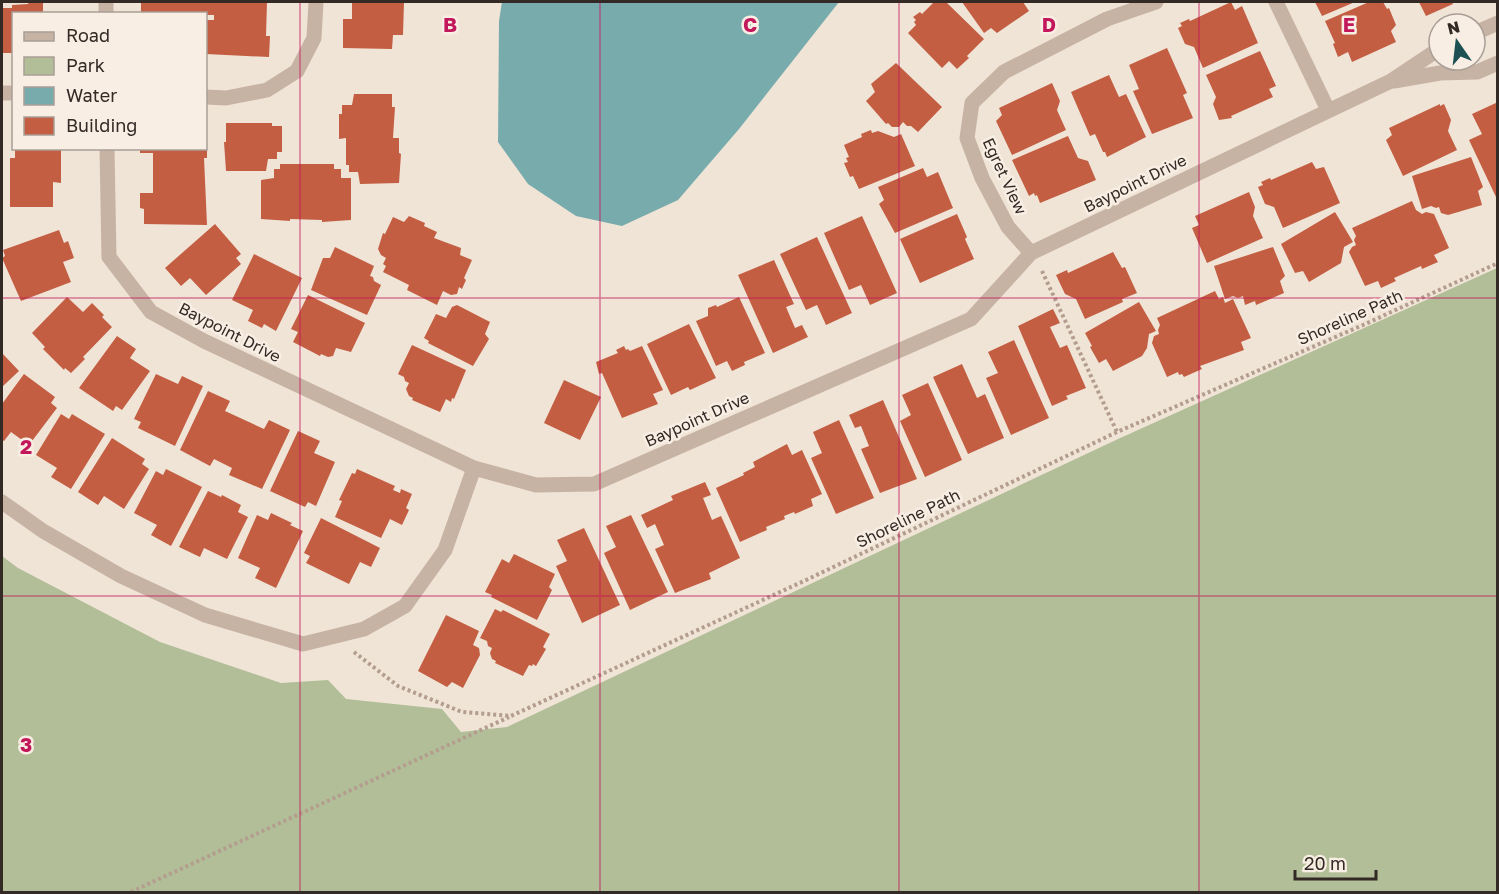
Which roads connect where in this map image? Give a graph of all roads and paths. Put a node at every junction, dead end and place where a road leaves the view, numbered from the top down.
1 (316, 2) edge
2 (1156, 2) edge
3 (1276, 2) edge
4 (1427, 57) edge
5 (1497, 63) edge
6 (1391, 81) junction
7 (207, 97) edge
8 (1328, 110) junction
9 (106, 150) edge
10 (1031, 253) junction
11 (1497, 263) edge
12 (1117, 432) junction
13 (474, 468) junction
14 (2, 502) edge
15 (334, 636) junction
16 (511, 716) junction
17 (131, 892) edge

1 - 7 street
2 - 10 street, Egret View
3 - 8 street
4 - 6 street, Baypoint Drive
5 - 6 street, Baypoint Drive
6 - 8 street, Baypoint Drive
8 - 10 street, Baypoint Drive
9 - 13 street, Baypoint Drive
10 - 12 path
10 - 13 street, Baypoint Drive
11 - 12 path, Shoreline Path
12 - 16 path, Shoreline Path
13 - 15 street
14 - 15 street
15 - 16 path, Shoreline Path
16 - 17 path

